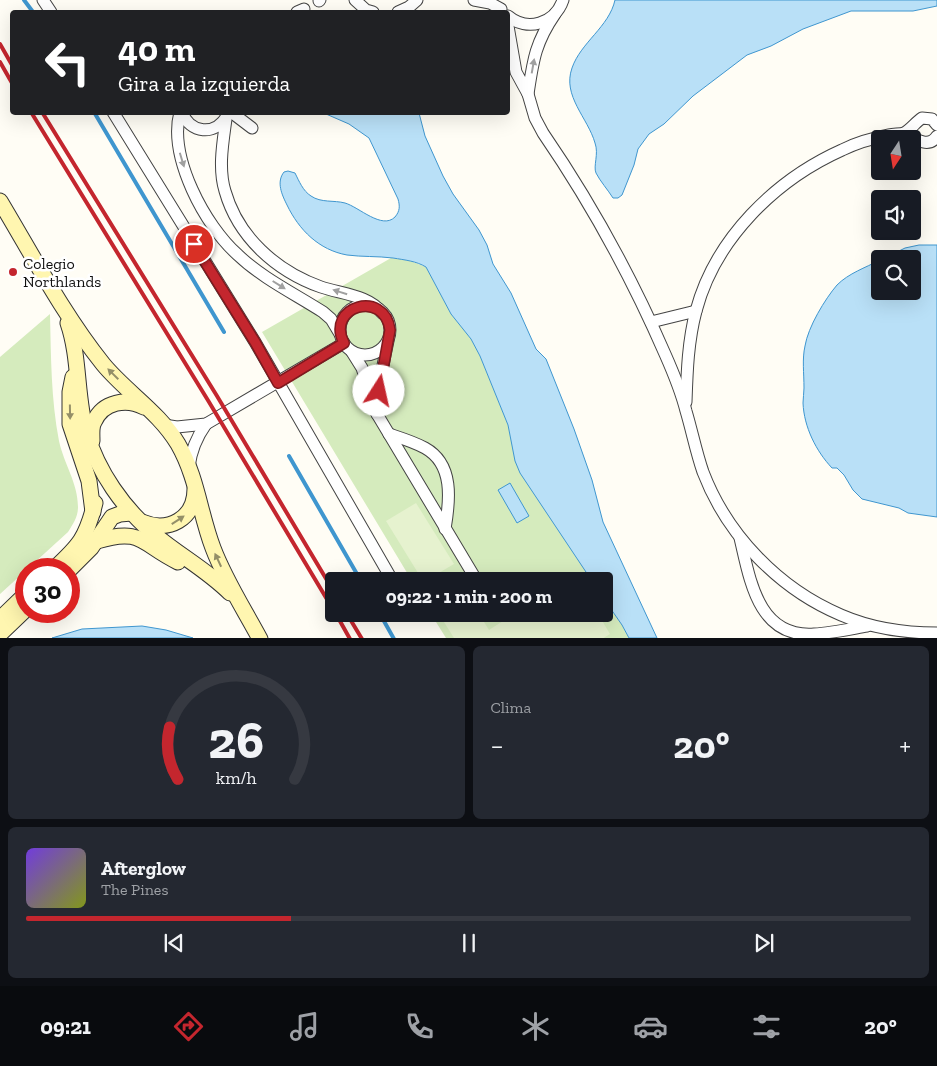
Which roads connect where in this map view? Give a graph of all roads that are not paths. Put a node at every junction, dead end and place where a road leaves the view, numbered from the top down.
1 (355, 0) edge
2 (474, 0) edge
3 (562, 0) edge
4 (417, 1) edge
5 (503, 9) edge
6 (366, 10) edge
7 (401, 10) edge
8 (554, 14) junction
9 (510, 15) edge
10 (510, 38) edge
11 (528, 94) junction
12 (115, 115) edge
13 (180, 115) edge
14 (183, 115) edge
15 (228, 115) edge
16 (937, 125) edge
17 (252, 128) dead end
18 (907, 130) edge
19 (937, 136) edge
20 (871, 140) edge
21 (921, 141) edge
22 (0, 201) edge
23 (63, 306) junction
24 (696, 312) junction
25 (382, 313) junction
26 (651, 322) junction
27 (389, 335) junction
28 (342, 339) junction
29 (352, 352) junction
30 (76, 364) junction
31 (278, 383) junction
32 (148, 409) junction
33 (686, 409) junction
34 (377, 414) junction
35 (206, 424) junction
36 (164, 425) junction
37 (389, 434) junction
38 (92, 447) junction
39 (189, 467) junction
40 (102, 470) junction
41 (195, 485) junction
42 (93, 512) junction
43 (135, 517) junction
44 (445, 529) junction
45 (739, 537) junction
46 (97, 541) junction
47 (65, 558) edge
48 (80, 559) edge
49 (388, 572) edge
50 (471, 572) edge
51 (208, 574) junction
52 (240, 603) junction
53 (15, 605) edge
54 (0, 619) edge
55 (15, 620) edge
56 (873, 625) junction
57 (937, 633) edge
58 (0, 634) edge
59 (260, 638) edge

1 - 6 street
2 - 5 street
3 - 8 street
4 - 7 street
8 - 9 street
11 -> 8 street
10 - 11 street
11 - 26 street
12 - 31 street
13 -> 28 street
14 - 15 street
15 - 17 street
25 -> 15 street
16 - 18 street
19 - 21 street
20 - 24 street
22 - 23 main road
23 - 30 main road
32 -> 23 main road
24 - 26 street
24 - 33 street
25 - 27 street
25 - 28 street
26 - 33 street
27 - 29 street
27 - 34 street
28 - 29 street
28 - 31 street
29 - 34 street
30 - 38 main road
30 -> 42 main road
31 - 35 street
31 - 49 street
32 - 36 main road
32 - 38 main road
33 - 45 street
34 - 37 street
35 - 36 street
35 - 39 street
36 - 39 main road
37 - 44 street
37 - 44 street
38 - 40 main road
39 - 41 main road
40 - 42 main road
40 - 43 main road
43 -> 41 main road
52 -> 41 main road
42 - 47 main road
43 - 46 main road
43 - 51 main road
44 - 50 street
45 - 56 street
45 - 56 street
46 - 48 main road
46 - 51 main road
51 - 52 main road
52 - 59 main road
53 - 54 main road
55 - 58 main road
56 - 57 street

